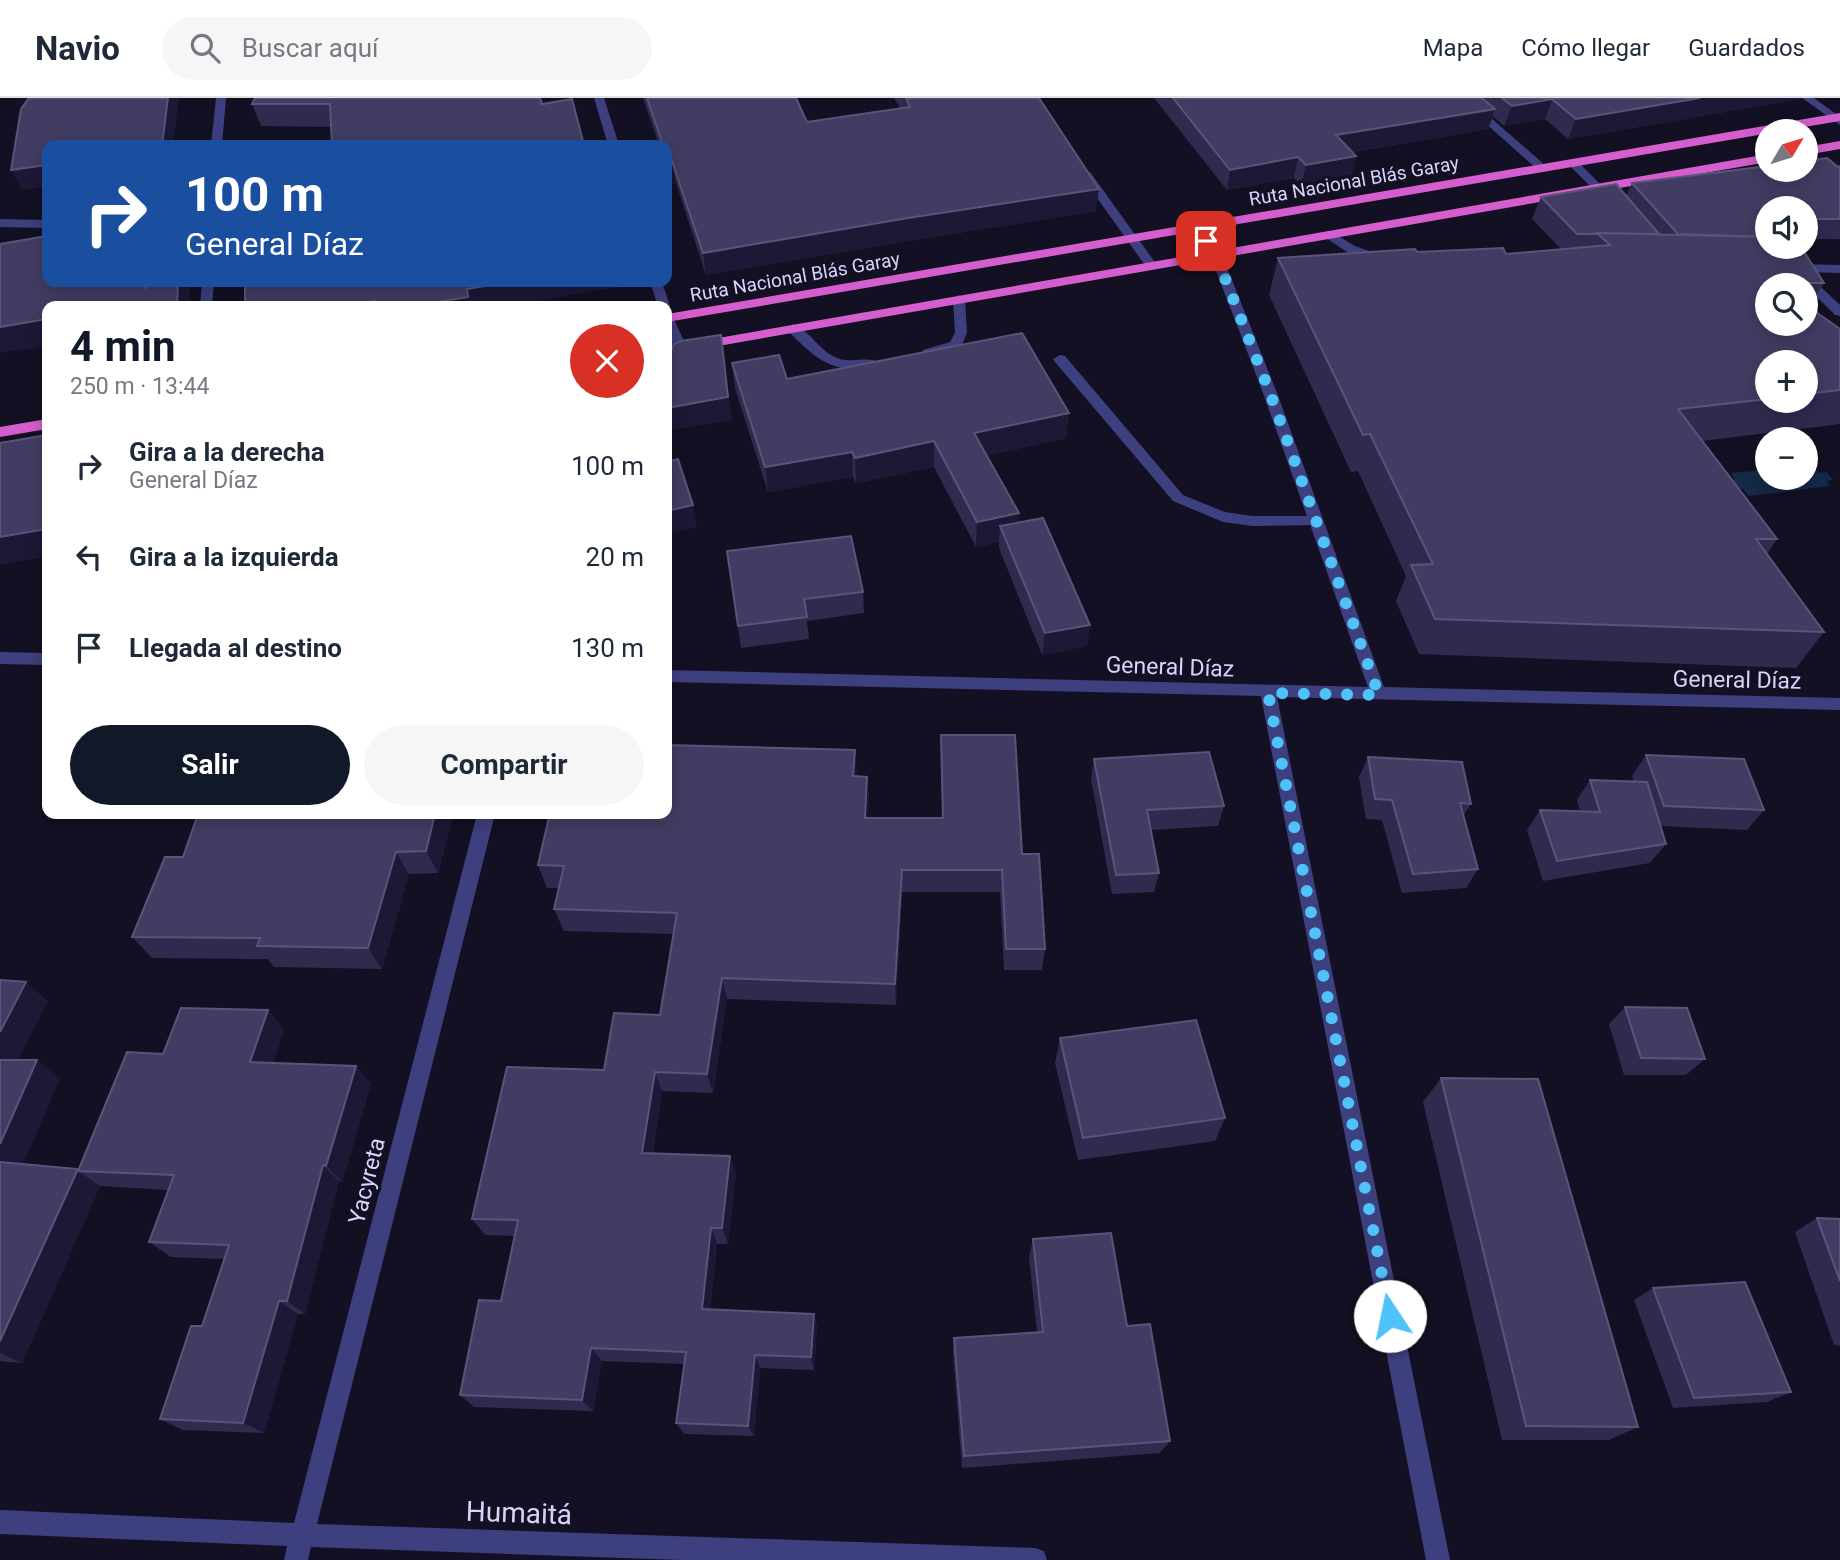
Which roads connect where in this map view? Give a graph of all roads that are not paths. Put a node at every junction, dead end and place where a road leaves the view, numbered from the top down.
1 (221, 98) edge
2 (599, 98) edge
3 (1462, 98) edge
4 (1807, 98) edge
5 (1838, 119) edge
6 (217, 140) edge
7 (612, 140) edge
8 (1840, 145) edge
9 (1818, 149) edge
10 (1755, 160) edge
11 (1572, 162) junction
12 (1078, 163) edge
13 (1542, 168) junction
14 (1598, 187) junction
15 (1624, 216) edge
16 (0, 223) edge
17 (42, 224) edge
18 (1196, 228) junction
19 (1329, 235) junction
20 (1132, 238) junction
21 (1216, 255) junction
22 (1395, 258) edge
23 (1151, 265) junction
24 (1840, 269) edge
25 (959, 299) junction
26 (1840, 312) edge
27 (672, 317) edge
28 (793, 328) junction
29 (673, 350) edge
30 (913, 356) edge
31 (1060, 359) dead end
32 (889, 360) edge
33 (42, 425) edge
34 (0, 432) edge
35 (1316, 521) junction
36 (0, 658) edge
37 (42, 659) edge
38 (672, 676) edge
39 (1268, 693) junction
40 (1379, 695) junction
41 (1840, 705) edge
42 (485, 819) edge
43 (0, 1522) edge
44 (302, 1535) junction
45 (296, 1560) edge
46 (1035, 1560) edge
47 (1438, 1560) edge

1 - 6 street
2 - 7 street
3 - 13 street
4 - 5 street
5 - 11 highway, Ruta Nacional Blás Garay
8 - 9 highway
10 - 14 highway
11 - 13 highway, Ruta Nacional Blás Garay
11 - 14 street
12 - 20 street
13 - 18 highway, Ruta Nacional Blás Garay
14 - 15 street
14 - 19 highway
16 - 17 street
18 - 20 highway, Ruta Nacional Blás Garay
18 - 21 street
19 - 21 highway
19 - 22 street
20 - 23 street
20 - 27 highway, Ruta Nacional Blás Garay
21 - 23 highway
21 - 35 street
23 - 25 highway
24 - 26 street
25 - 28 highway
25 - 30 street
28 - 29 highway
28 - 32 street
31 - 35 street
33 - 34 highway
35 - 40 street
36 - 37 street
38 - 39 street, General Díaz
39 - 40 street, General Díaz
39 - 47 street
40 - 41 street, General Díaz
42 - 44 street, Yacyreta
43 - 44 street, Humaitá
44 - 45 street, Yacyreta
44 - 46 street, Humaitá

